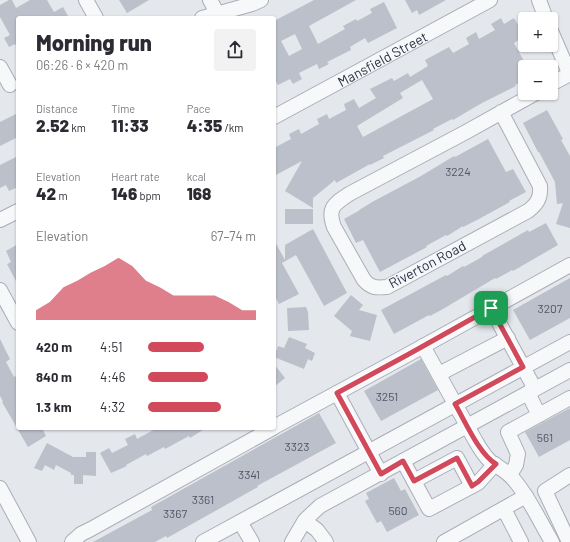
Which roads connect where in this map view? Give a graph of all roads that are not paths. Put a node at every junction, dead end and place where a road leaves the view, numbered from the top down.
1 (86, 0) edge
2 (210, 0) edge
3 (261, 0) edge
4 (490, 0) edge
5 (539, 0) edge
6 (543, 12) edge
7 (95, 16) edge
8 (219, 16) edge
9 (558, 47) edge
10 (0, 67) edge
11 (570, 75) edge
12 (558, 81) edge
13 (9, 86) edge
14 (523, 100) edge
15 (501, 112) junction
16 (276, 114) edge
17 (16, 212) edge
18 (0, 220) edge
19 (570, 265) edge
20 (0, 290) edge
21 (491, 308) junction
22 (16, 319) edge
23 (508, 338) junction
24 (570, 342) edge
25 (423, 346) junction
26 (523, 367) junction
27 (570, 370) edge
28 (439, 374) junction
29 (531, 391) junction
30 (337, 393) junction
31 (570, 398) edge
32 (455, 404) junction
33 (539, 415) junction
34 (467, 426) junction
35 (276, 427) edge
36 (270, 430) edge
37 (368, 451) junction
38 (403, 461) junction
39 (496, 464) junction
40 (381, 474) junction
41 (510, 475) junction
42 (570, 475) edge
43 (414, 481) junction
44 (472, 486) junction
45 (0, 488) edge
46 (526, 496) junction
47 (504, 509) junction
48 (305, 521) junction
49 (240, 522) junction
50 (569, 538) edge
51 (79, 539) edge
52 (29, 542) edge
53 (203, 542) edge
54 (252, 542) edge
55 (292, 542) edge
56 (326, 542) edge
57 (444, 542) edge
58 (521, 542) edge
59 (552, 542) edge

1 - 7 street
2 - 8 street
3 - 8 street
4 - 16 street, Mansfield Street
5 - 6 street
9 - 11 street
10 - 13 street
11 - 12 street
14 - 15 street, Riverton Road
15 - 15 street, Riverton Road
17 - 18 street
19 - 21 street
20 - 22 street
21 - 23 street
21 - 25 street
23 - 26 street
23 - 28 street
24 - 26 street
25 - 28 street
25 - 30 street
26 - 29 street
26 - 32 street
27 - 29 street
28 - 32 street
29 - 33 street
29 - 34 street
30 - 35 street
30 - 37 street
31 - 33 street
32 - 34 street
32 - 37 street
33 - 41 street
34 - 38 street
34 - 39 street
36 - 51 street
37 - 40 street
37 - 49 street
38 - 40 street
38 - 43 street
39 - 41 street
39 - 44 street
40 - 48 street
41 - 46 street
42 - 50 street
43 - 44 street
43 - 44 street
45 - 52 street
46 - 47 street
46 - 59 street
47 - 57 street
47 - 58 street
48 - 55 street
48 - 56 street
49 - 53 street
49 - 54 street

